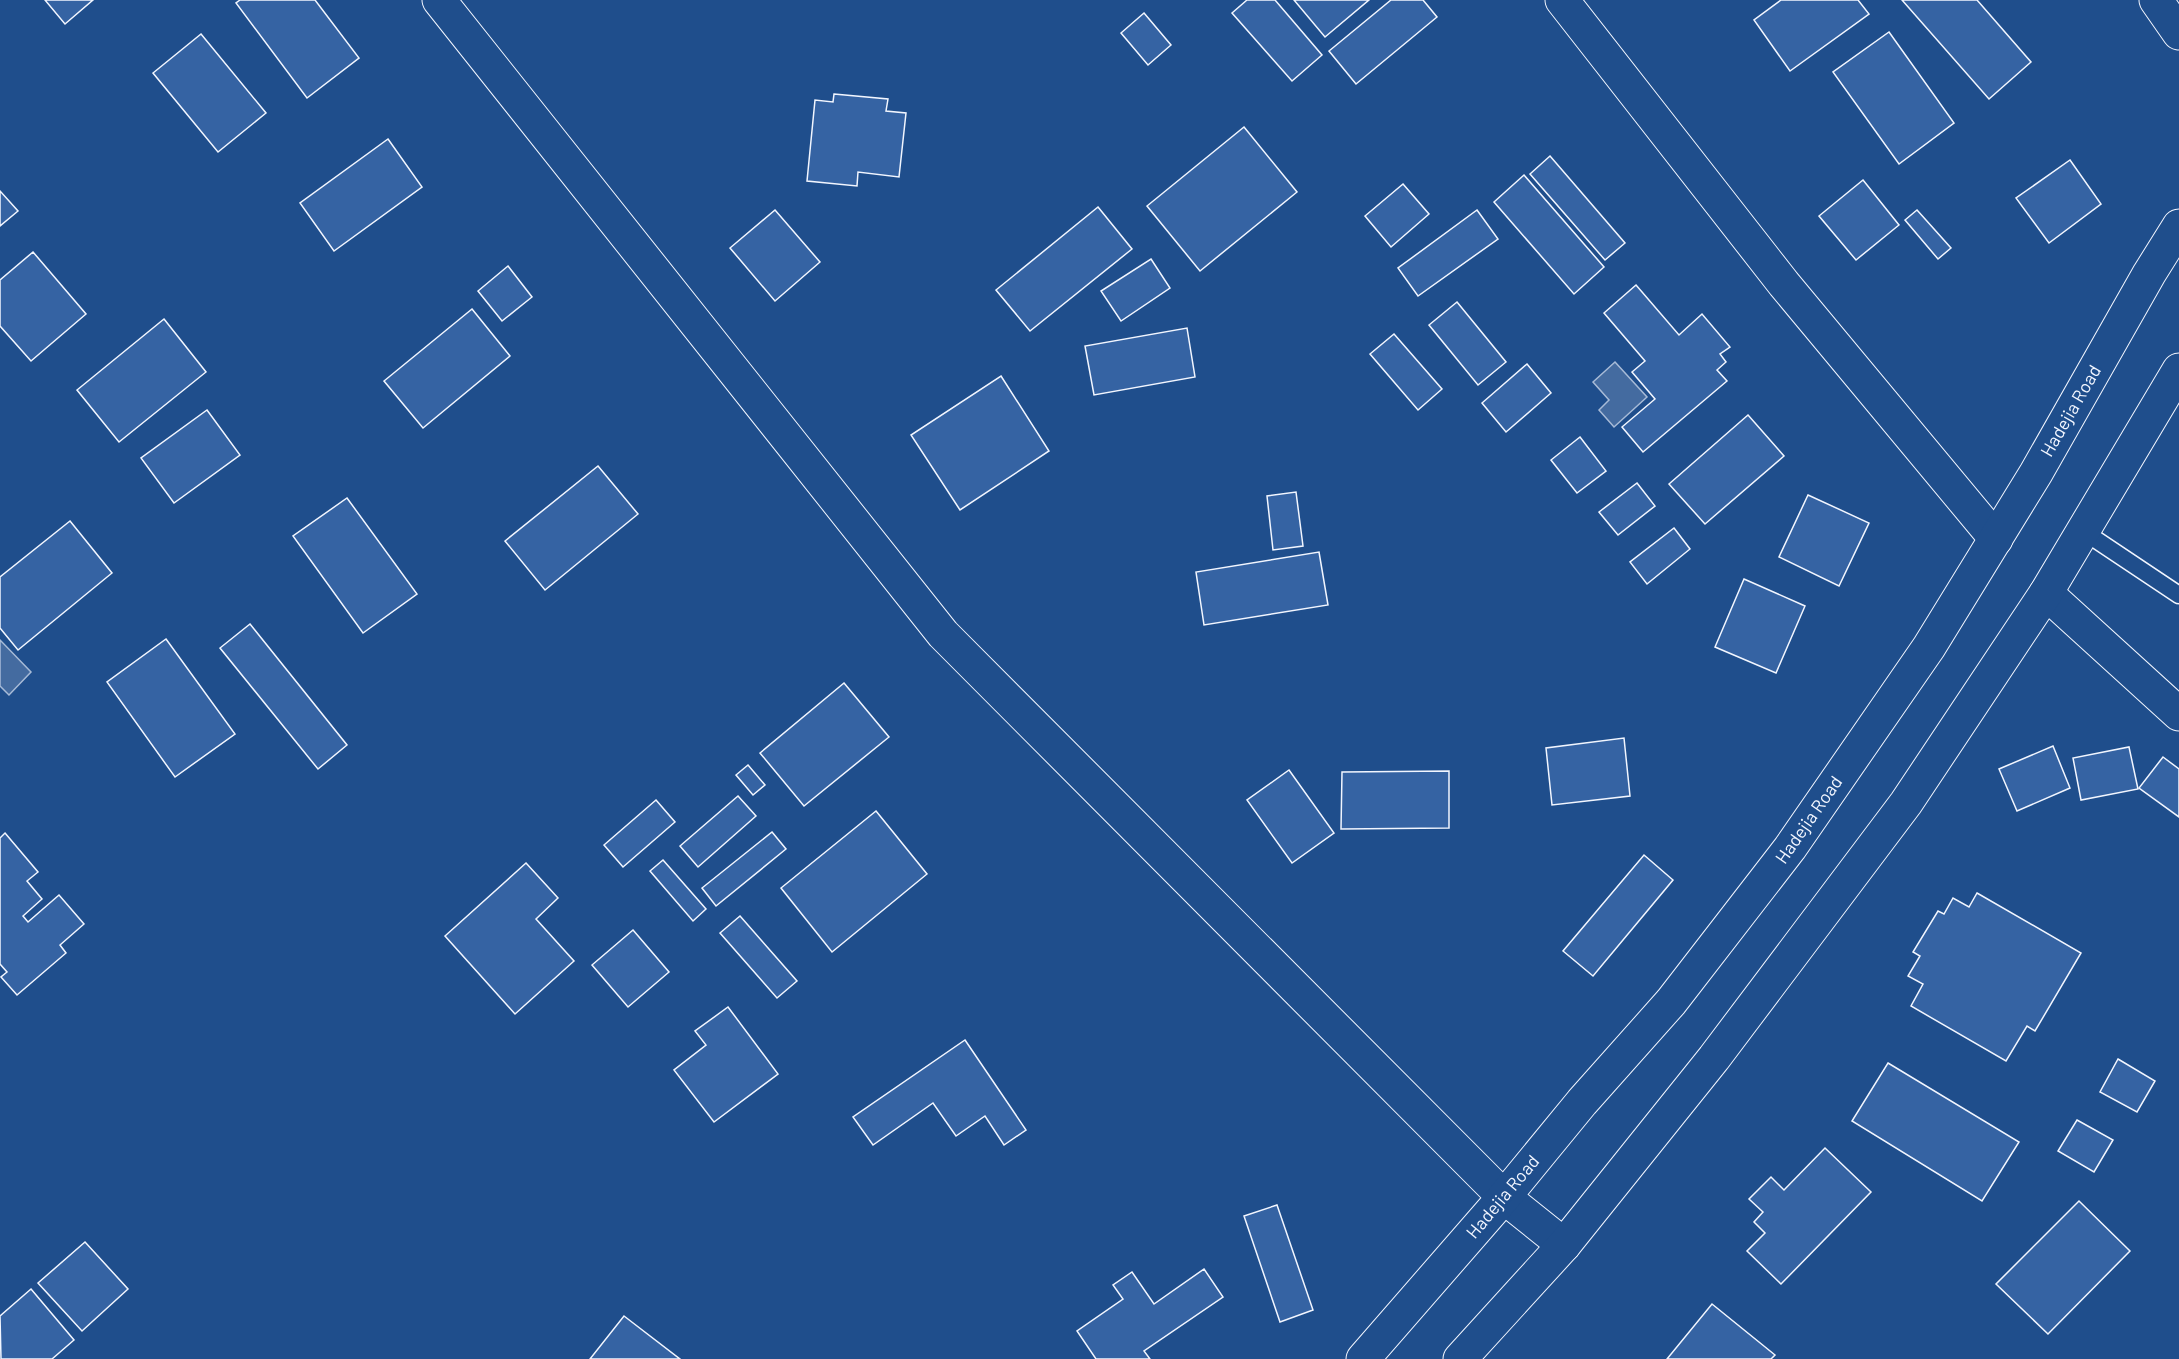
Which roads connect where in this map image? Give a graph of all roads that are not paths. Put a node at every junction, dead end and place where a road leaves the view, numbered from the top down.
1 (439, 0) edge
2 (1562, 0) edge
3 (2156, 0) edge
4 (2179, 33) edge
5 (2179, 226) edge
6 (2179, 370) edge
7 (2083, 531) junction
8 (1996, 539) junction
9 (2046, 593) junction
10 (2179, 595) edge
11 (2179, 714) edge
12 (1504, 1197) junction
13 (1564, 1245) junction
14 (1363, 1359) edge
15 (1460, 1359) edge

1 - 12 main road
2 - 8 main road
3 - 4 main road
5 - 8 main road, Hadejia Road
6 - 7 main road
7 - 9 main road
7 - 10 lane
8 - 12 main road, Hadejia Road
9 - 11 main road
9 - 13 main road
12 - 13 main road
12 - 14 main road, Hadejia Road
13 - 15 main road

